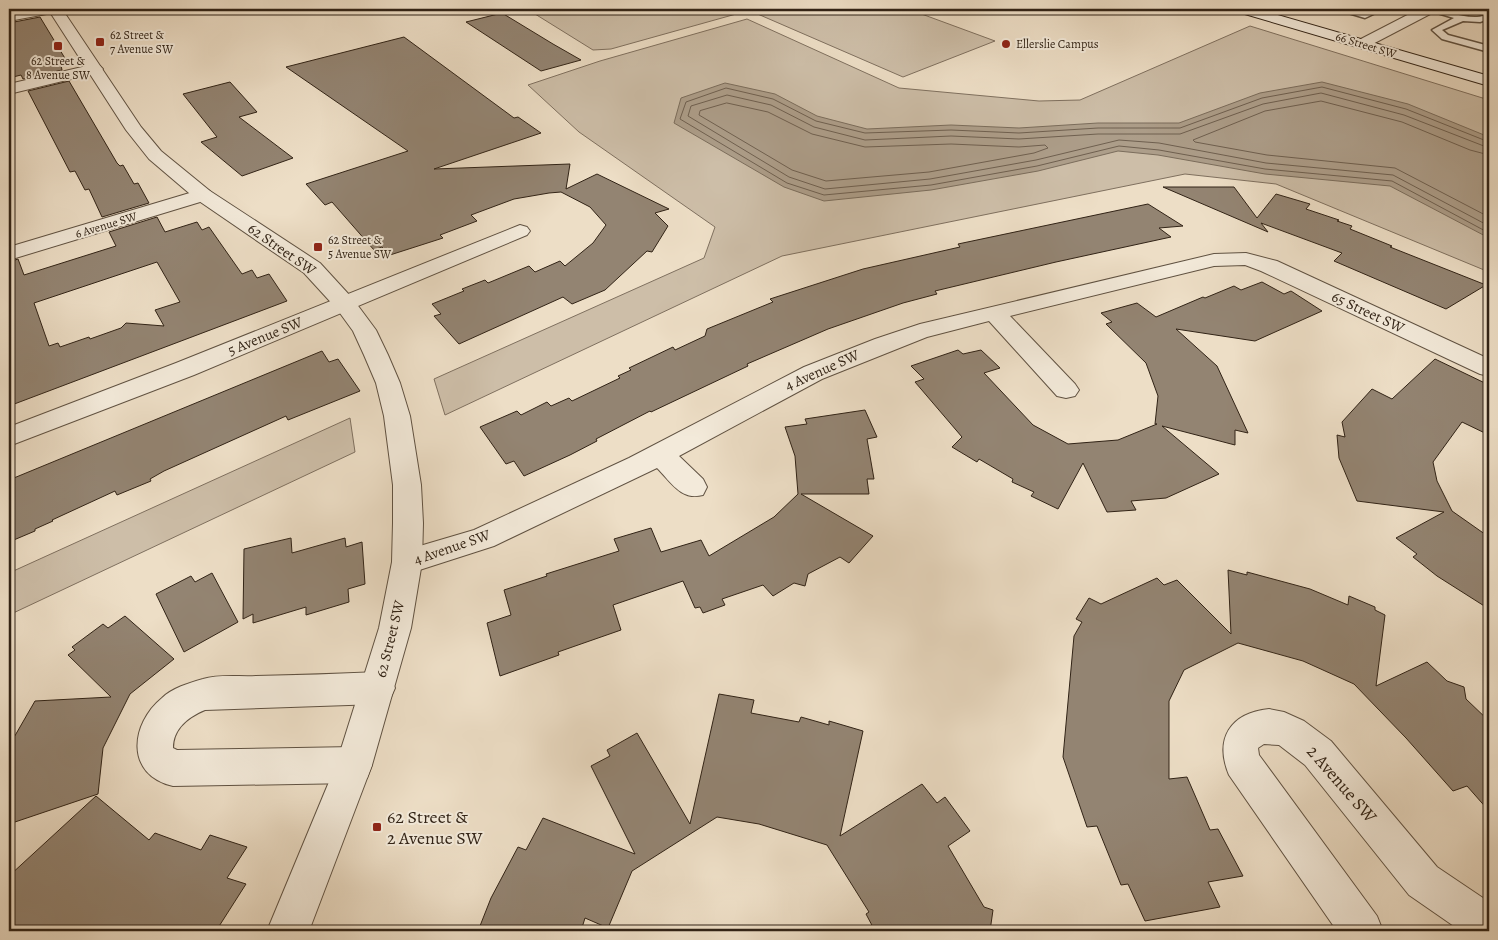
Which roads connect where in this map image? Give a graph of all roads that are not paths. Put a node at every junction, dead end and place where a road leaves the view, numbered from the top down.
1 (54, 9) edge
2 (1243, 9) edge
3 (1339, 9) edge
4 (1380, 9) edge
5 (1429, 9) edge
6 (1489, 16) edge
7 (9, 18) edge
8 (1462, 18) junction
9 (1362, 44) junction
10 (1489, 49) edge
11 (94, 69) junction
12 (1489, 82) edge
13 (9, 89) edge
14 (203, 195) junction
15 (520, 231) dead end
16 (9, 254) edge
17 (1246, 259) joint
18 (345, 304) junction
19 (994, 313) junction
20 (1489, 368) edge
21 (1066, 390) dead end
22 (9, 437) edge
23 (660, 454) junction
24 (693, 487) dead end
25 (407, 562) junction
26 (378, 688) junction
27 (354, 765) junction
28 (1489, 926) edge
29 (288, 931) edge
30 (1362, 931) edge

1 - 7 street
1 - 11 street, 62 Street SW
2 - 9 street, 66 Street SW
3 - 4 lane
5 - 8 lane
5 - 9 street
6 - 8 lane
8 - 10 lane
9 - 12 street, 66 Street SW
11 - 13 street
11 - 14 street, 62 Street SW
14 - 16 street, 6 Avenue SW
14 - 18 street, 62 Street SW
15 - 18 street, 5 Avenue SW
17 - 19 street, 4 Avenue SW
17 - 20 street, 65 Street SW
18 - 22 street, 5 Avenue SW
18 - 25 street, 62 Street SW
19 - 21 street
19 - 23 street, 4 Avenue SW
23 - 24 street
23 - 25 street, 4 Avenue SW
25 - 26 street, 62 Street SW
26 - 27 street, 62 Street SW
26 - 27 street, 62 Street SW
27 - 29 street, 62 Street SW
28 - 30 street, 2 Avenue SW

